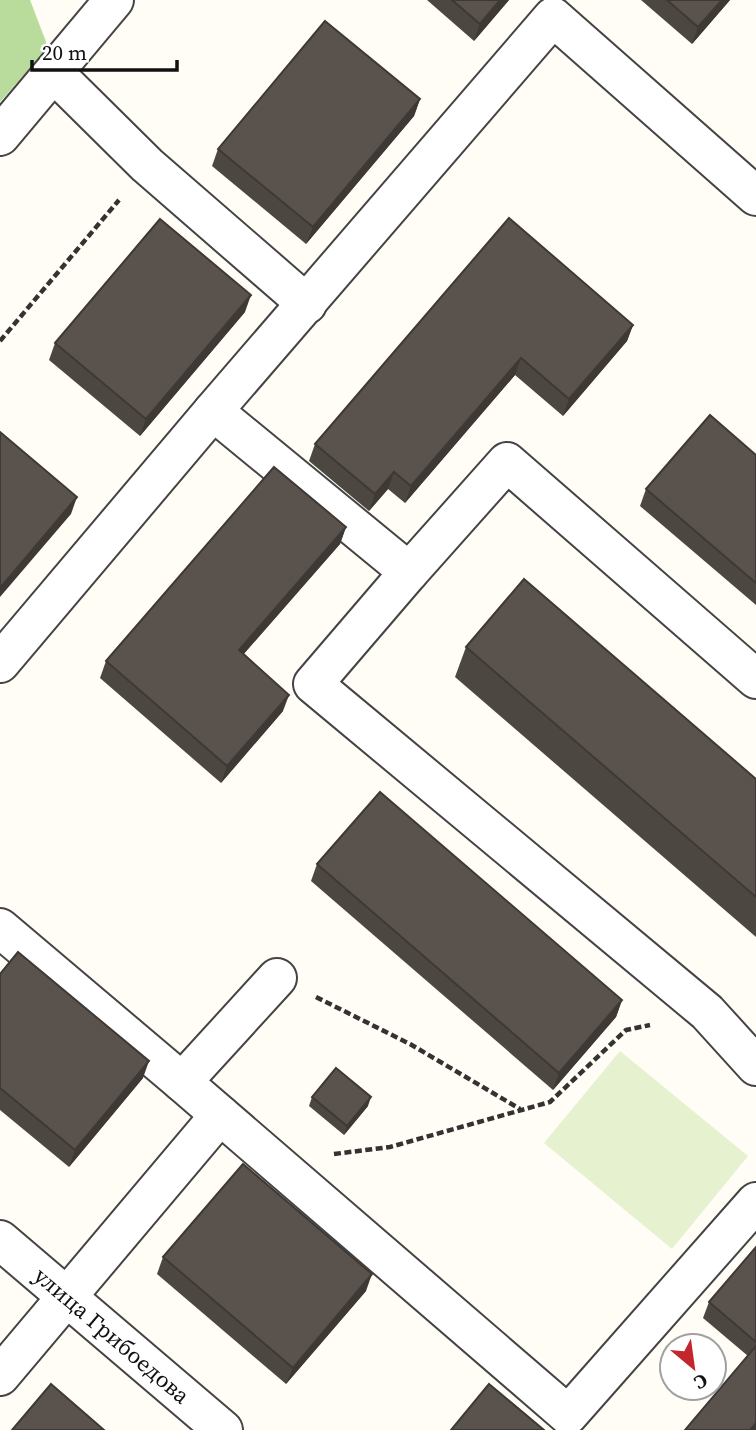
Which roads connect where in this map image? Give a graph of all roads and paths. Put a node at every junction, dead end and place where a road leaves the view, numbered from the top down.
1 (114, 0) edge
2 (54, 73) junction
3 (0, 136) edge
4 (148, 165) junction
5 (756, 196) edge
6 (307, 304) junction
7 (0, 341) edge
8 (213, 411) junction
9 (409, 572) junction
10 (0, 663) edge
11 (756, 679) edge
12 (0, 928) edge
13 (277, 978) joint
14 (708, 1013) junction
15 (756, 1066) edge
16 (182, 1082) junction
17 (520, 1110) junction
18 (220, 1115) junction
19 (275, 1162) junction
20 (756, 1202) edge
21 (0, 1240) edge
22 (67, 1297) junction
23 (0, 1376) edge
24 (223, 1430) edge

1 - 2 street
2 - 3 street
2 - 4 street
4 - 6 street
4 - 7 path
5 - 6 street
6 - 8 street
8 - 9 street
8 - 10 street
9 - 11 street
9 - 14 street
12 - 16 street
13 - 16 street
13 - 17 path
14 - 15 street
14 - 17 path
16 - 18 street
17 - 19 path
18 - 19 street
18 - 22 street
19 - 20 street
21 - 22 street, улица Грибоедова
22 - 23 street
22 - 24 street, улица Грибоедова

